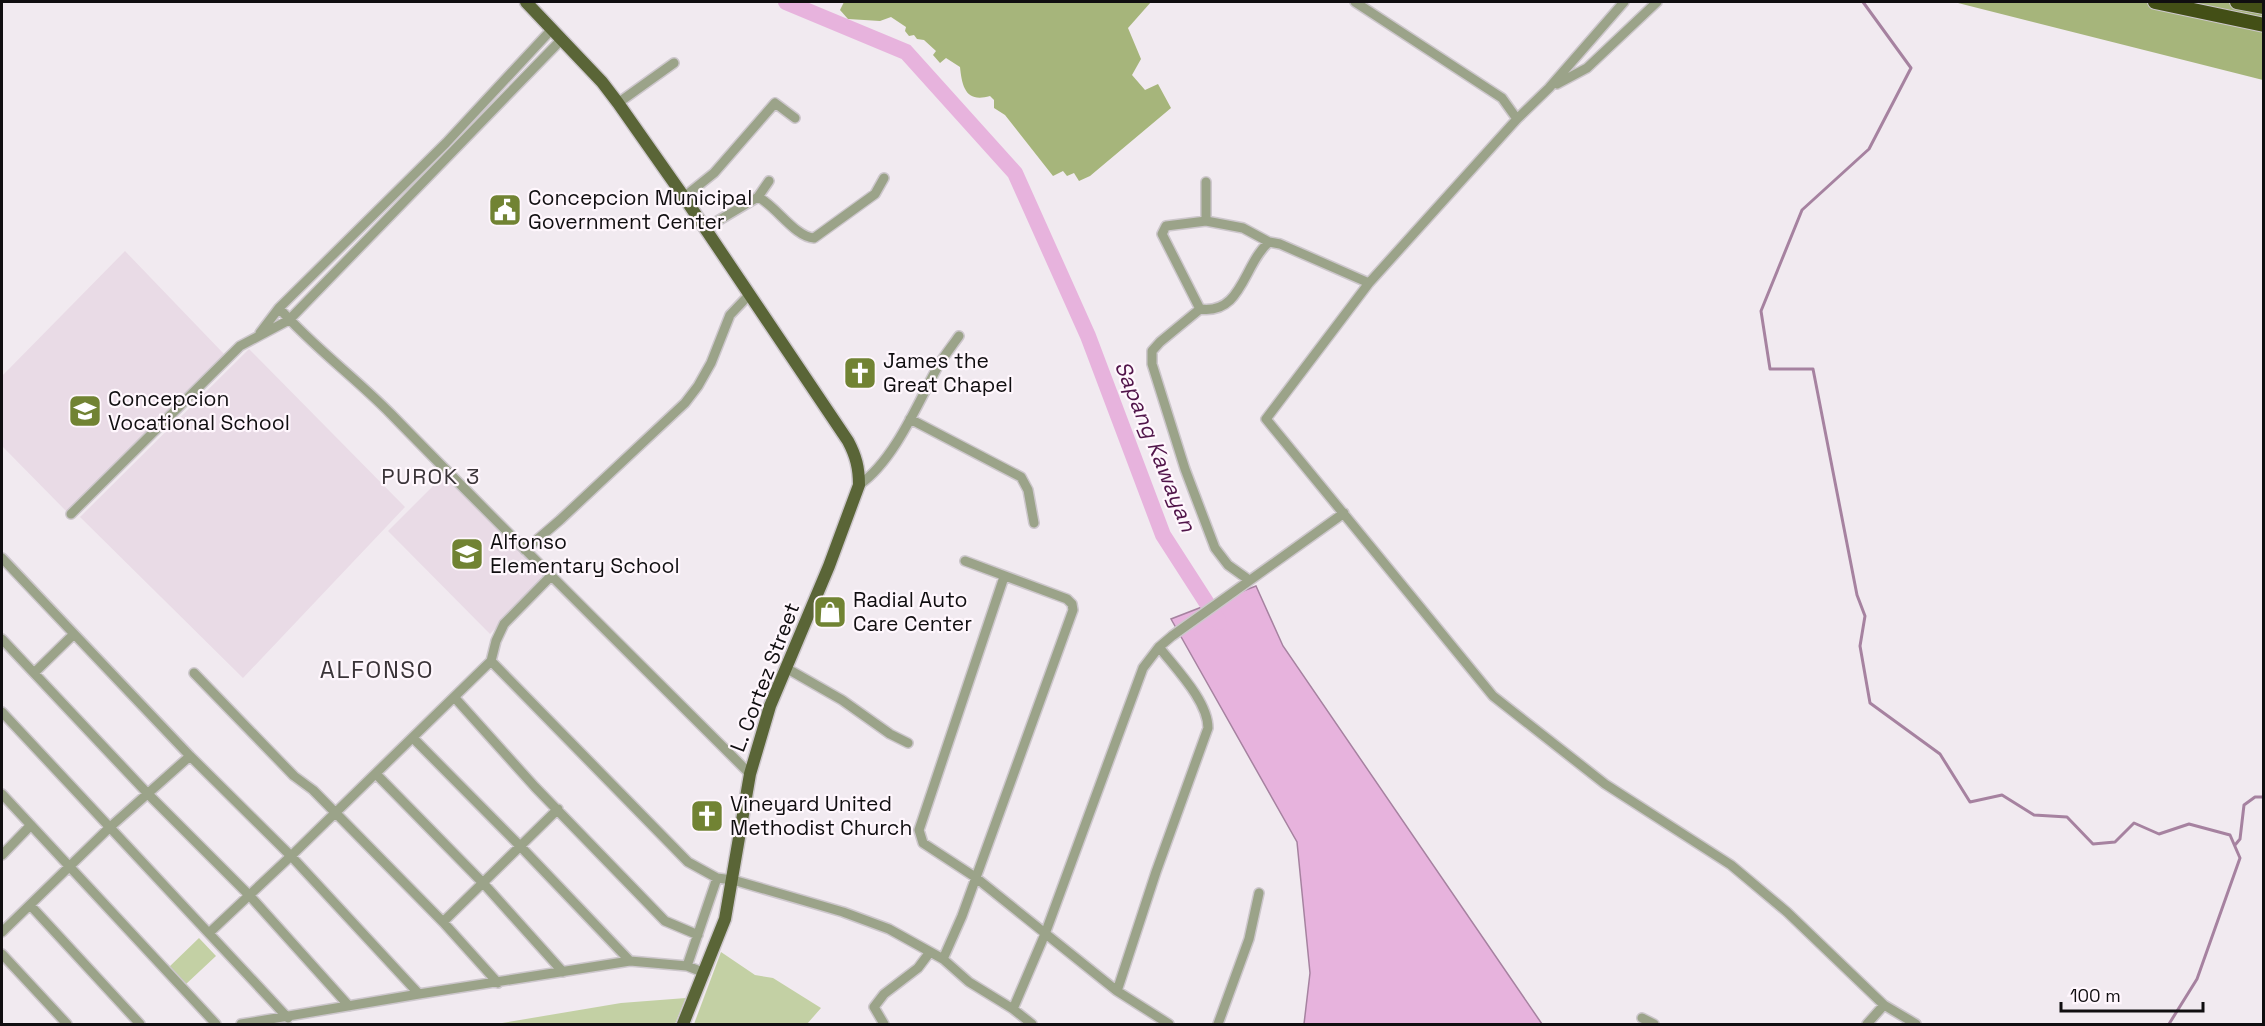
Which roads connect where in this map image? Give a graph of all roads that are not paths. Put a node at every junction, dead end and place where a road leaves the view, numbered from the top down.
1 (526, 2) edge
2 (1355, 2) edge
3 (1624, 2) edge
4 (1657, 2) edge
5 (2155, 2) edge
6 (2237, 2) edge
7 (2264, 7) edge
8 (2264, 25) edge
9 (552, 29) junction
10 (562, 39) junction
11 (674, 63) dead end
12 (1549, 88) junction
13 (618, 103) junction
14 (795, 118) dead end
15 (1517, 119) junction
16 (884, 178) dead end
17 (770, 181) dead end
18 (1206, 182) dead end
19 (684, 197) junction
20 (758, 197) junction
21 (1206, 221) junction
22 (705, 229) junction
23 (1269, 242) junction
24 (1369, 283) junction
25 (750, 294) junction
26 (279, 308) junction
27 (1200, 309) junction
28 (289, 320) junction
29 (259, 335) junction
30 (959, 336) dead end
31 (910, 419) junction
32 (859, 485) junction
33 (1344, 513) junction
34 (71, 514) dead end
35 (1034, 523) dead end
36 (525, 550) junction
37 (2, 558) edge
38 (965, 561) dead end
39 (550, 576) junction
40 (1004, 577) junction
41 (1249, 580) junction
42 (74, 634) junction
43 (2, 639) edge
44 (1159, 647) junction
45 (491, 661) junction
46 (786, 668) junction
47 (34, 673) junction
48 (194, 673) dead end
49 (455, 698) junction
50 (2, 712) edge
51 (413, 738) junction
52 (908, 743) dead end
53 (190, 756) junction
54 (376, 774) junction
55 (750, 774) junction
56 (2, 794) edge
57 (149, 795) junction
58 (558, 810) junction
59 (334, 813) junction
60 (32, 825) junction
61 (109, 828) junction
62 (521, 846) junction
63 (2, 855) edge
64 (291, 856) junction
65 (70, 866) junction
66 (975, 877) junction
67 (717, 878) junction
68 (733, 880) junction
69 (483, 884) junction
70 (1258, 893) dead end
71 (249, 895) junction
72 (30, 905) junction
73 (443, 922) junction
74 (2, 932) edge
75 (209, 933) junction
76 (1045, 934) junction
77 (698, 935) junction
78 (930, 952) junction
79 (2, 954) edge
80 (943, 959) junction
81 (630, 961) junction
82 (687, 966) junction
83 (563, 972) junction
84 (705, 973) junction
85 (498, 983) junction
86 (1117, 991) junction
87 (419, 994) junction
88 (1884, 1005) junction
89 (349, 1006) junction
90 (1013, 1009) junction
91 (288, 1018) junction
92 (1642, 1018) dead end
93 (67, 1024) edge
94 (140, 1024) edge
95 (216, 1024) edge
96 (241, 1024) edge
97 (683, 1024) edge
98 (884, 1024) edge
99 (1032, 1024) edge
100 (1169, 1024) edge
101 (1218, 1024) edge
102 (1654, 1024) edge
103 (1866, 1024) edge
104 (1916, 1024) edge

1 - 9 main road
2 - 15 street
3 - 12 street
4 - 12 street
5 - 8 highway
6 - 7 highway
9 - 10 main road
9 - 26 street
10 - 13 main road
10 - 28 street
11 - 13 street
12 - 15 street
13 - 19 main road
14 - 19 street
15 - 24 street
16 - 20 street
17 - 20 street
18 - 21 street
19 - 22 main road
20 - 22 street
21 - 23 street
21 - 27 street
22 - 25 main road
23 - 24 street
23 - 27 street
24 - 33 street
25 - 32 main road
25 - 36 street
26 - 28 street
26 - 29 street
27 - 41 street
28 - 29 street
28 - 36 street
29 - 34 street
30 - 31 street
31 - 32 street
31 - 35 street
32 - 46 main road, L. Cortez Street
33 - 41 street
33 - 88 street
36 - 39 street
37 - 42 street
38 - 40 street
39 - 45 street
39 - 55 street
40 - 66 street
40 - 66 street
41 - 44 street
42 - 47 street
42 - 53 street
43 - 47 street
44 - 76 street
44 - 86 street
45 - 49 street
45 - 67 street
46 - 52 street
46 - 55 main road, L. Cortez Street
47 - 57 street
48 - 59 street
49 - 51 street
49 - 58 street
50 - 61 street
51 - 54 street
51 - 62 street
53 - 57 street
53 - 64 street
54 - 59 street
54 - 69 street
55 - 68 main road, L. Cortez Street
56 - 60 street
57 - 61 street
57 - 71 street
58 - 62 street
58 - 77 street
59 - 64 street
59 - 73 street
60 - 63 street
60 - 65 street
61 - 65 street
61 - 75 street
62 - 69 street
62 - 81 street
64 - 71 street
64 - 87 street
65 - 72 street
65 - 95 street
66 - 76 street
66 - 80 street
67 - 68 street
67 - 77 street
68 - 78 street
68 - 84 main road, L. Cortez Street
69 - 73 street
69 - 83 street
70 - 101 street
71 - 75 street
71 - 89 street
72 - 74 street
72 - 94 street
73 - 85 street
75 - 91 street
76 - 86 street
76 - 90 street
77 - 82 street
78 - 80 street
78 - 98 street
79 - 93 street
80 - 90 street
81 - 82 street
81 - 83 street
82 - 84 street
83 - 85 street
84 - 97 main road, L. Cortez Street
85 - 87 street
86 - 100 street
87 - 89 street
88 - 103 street
88 - 104 street
89 - 91 street
90 - 99 street
91 - 96 street
92 - 102 street

